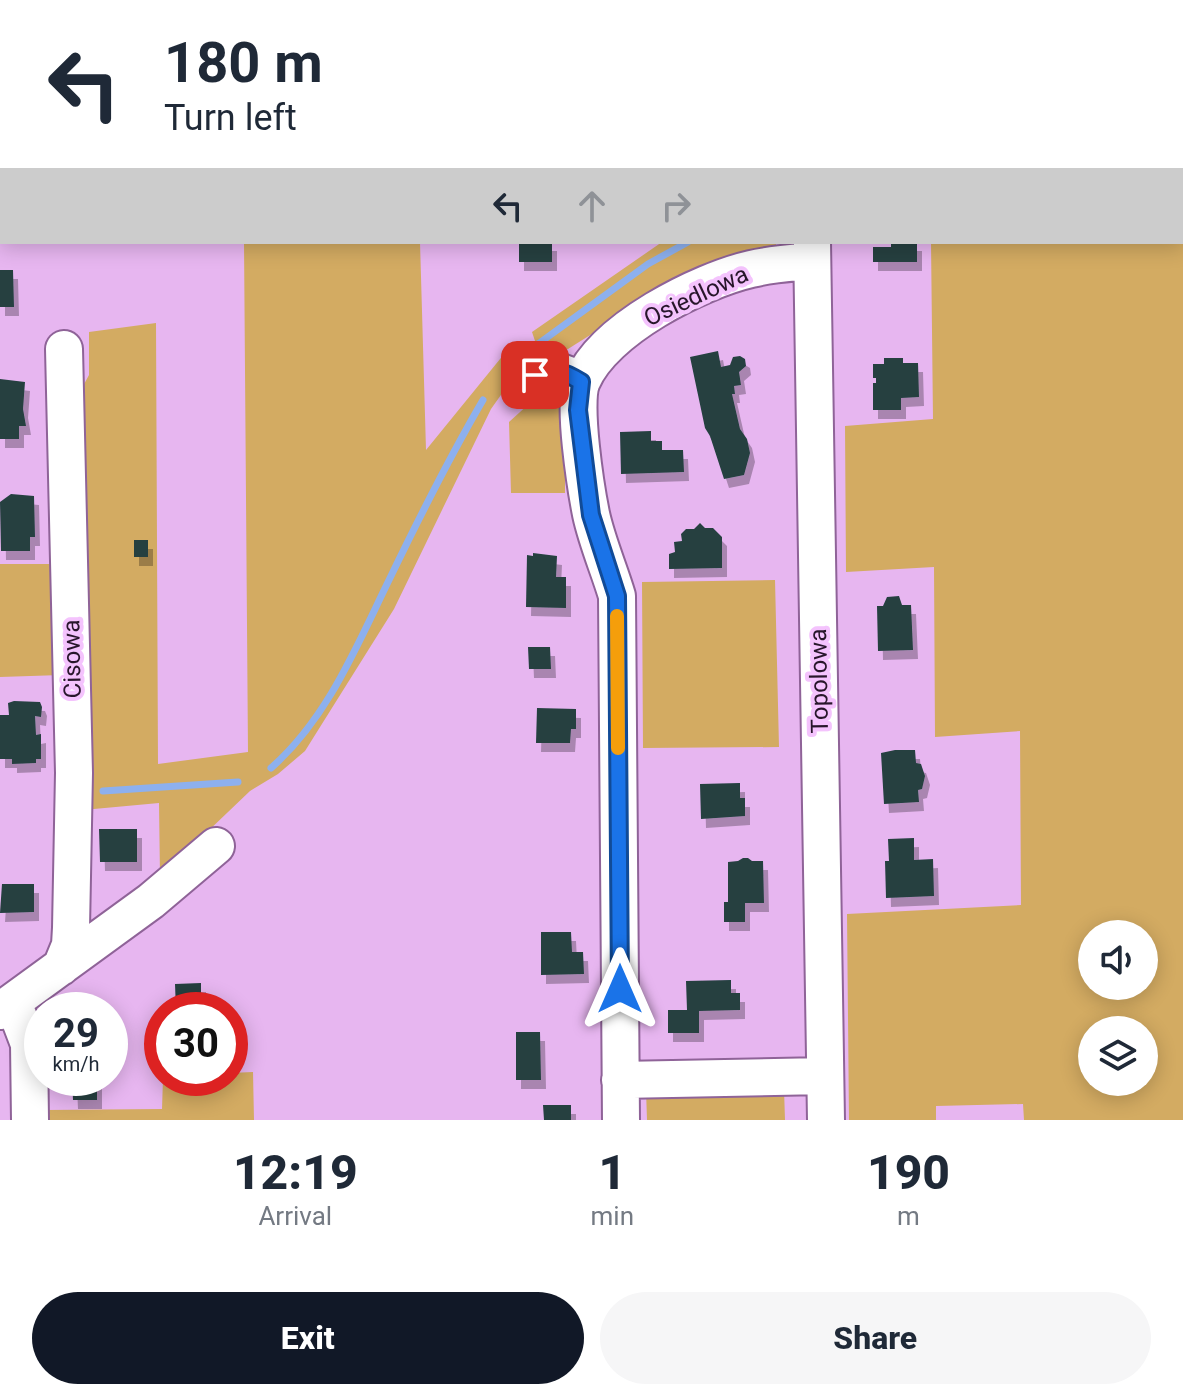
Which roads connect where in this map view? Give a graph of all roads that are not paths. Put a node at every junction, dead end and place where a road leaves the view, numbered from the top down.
1 (812, 252) edge
2 (64, 349) dead end
3 (535, 375) dead end
4 (581, 382) junction
5 (216, 846) dead end
6 (61, 967) junction
7 (6, 1007) edge
8 (825, 1076) junction
9 (620, 1080) junction
10 (30, 1120) edge
11 (621, 1120) edge
12 (826, 1120) edge

1 - 4 street, Osiedlowa
1 - 8 street, Topolowa
2 - 6 street, Cisowa
3 - 4 street
4 - 9 street
5 - 6 street
6 - 7 street
7 - 10 street
8 - 9 street
8 - 12 street, Topolowa
9 - 11 street

